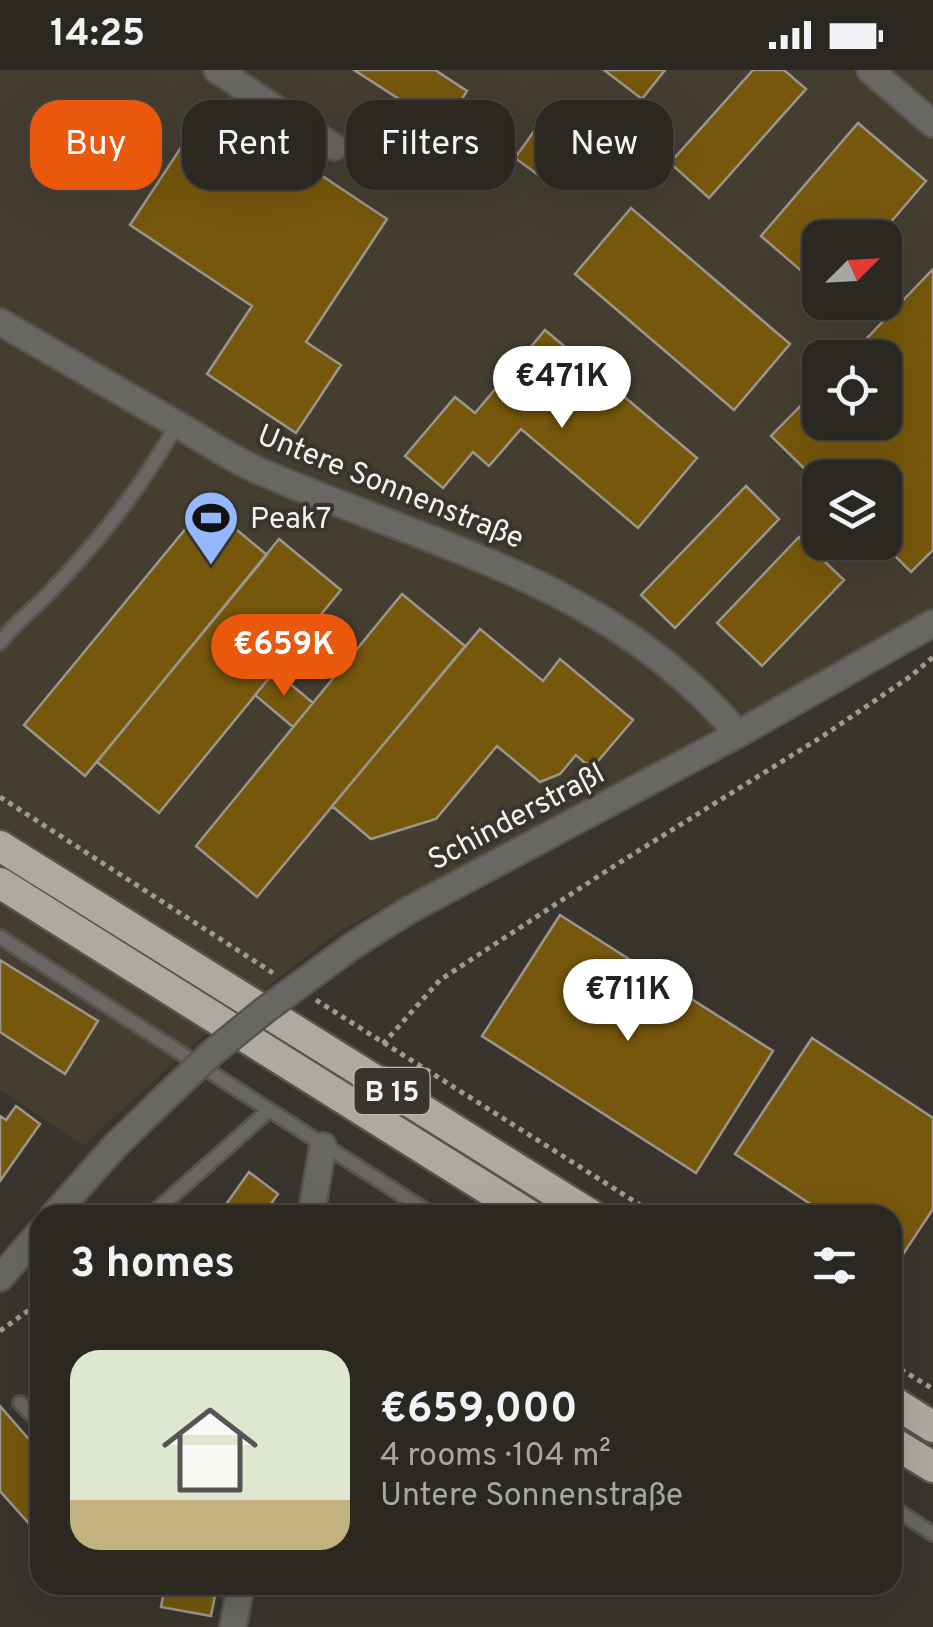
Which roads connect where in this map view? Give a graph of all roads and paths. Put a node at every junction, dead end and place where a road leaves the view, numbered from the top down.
1 (217, 70) edge
2 (870, 70) edge
3 (933, 124) edge
4 (334, 147) dead end
5 (0, 322) edge
6 (176, 424) junction
7 (933, 623) edge
8 (0, 643) edge
9 (933, 657) edge
10 (738, 734) junction
11 (0, 797) edge
12 (0, 846) edge
13 (0, 883) edge
14 (0, 937) edge
15 (283, 980) dead end
16 (316, 1001) dead end
17 (383, 1044) junction
18 (268, 1110) junction
19 (323, 1146) junction
20 (63, 1205) edge
21 (162, 1205) edge
22 (312, 1205) edge
23 (417, 1205) edge
24 (513, 1205) edge
25 (576, 1205) edge
26 (640, 1205) edge
27 (30, 1244) edge
28 (0, 1278) edge
29 (30, 1309) edge
30 (0, 1330) edge
31 (902, 1370) edge
32 (933, 1389) edge
33 (20, 1403) dead end
34 (902, 1408) edge
35 (30, 1413) edge
36 (933, 1426) edge
37 (902, 1448) edge
38 (933, 1467) edge
39 (902, 1514) edge
40 (933, 1534) edge
41 (239, 1595) edge
42 (233, 1627) edge

1 - 4 street
2 - 3 street
5 - 6 street, Untere Sonnenstraße
6 - 8 lane
6 - 10 street, Untere Sonnenstraße
7 - 10 street, Schinderstraßl
9 - 17 path
10 - 20 street, Schinderstraßl, bridge
11 - 15 path
12 - 25 highway, B 15
13 - 24 highway, B 15
14 - 18 lane
16 - 17 path
17 - 26 path
18 - 19 lane
18 - 21 lane
19 - 22 street
19 - 23 lane
27 - 28 street
29 - 30 path
31 - 32 path
33 - 35 lane
34 - 36 highway
37 - 38 highway
39 - 40 lane
41 - 42 street

